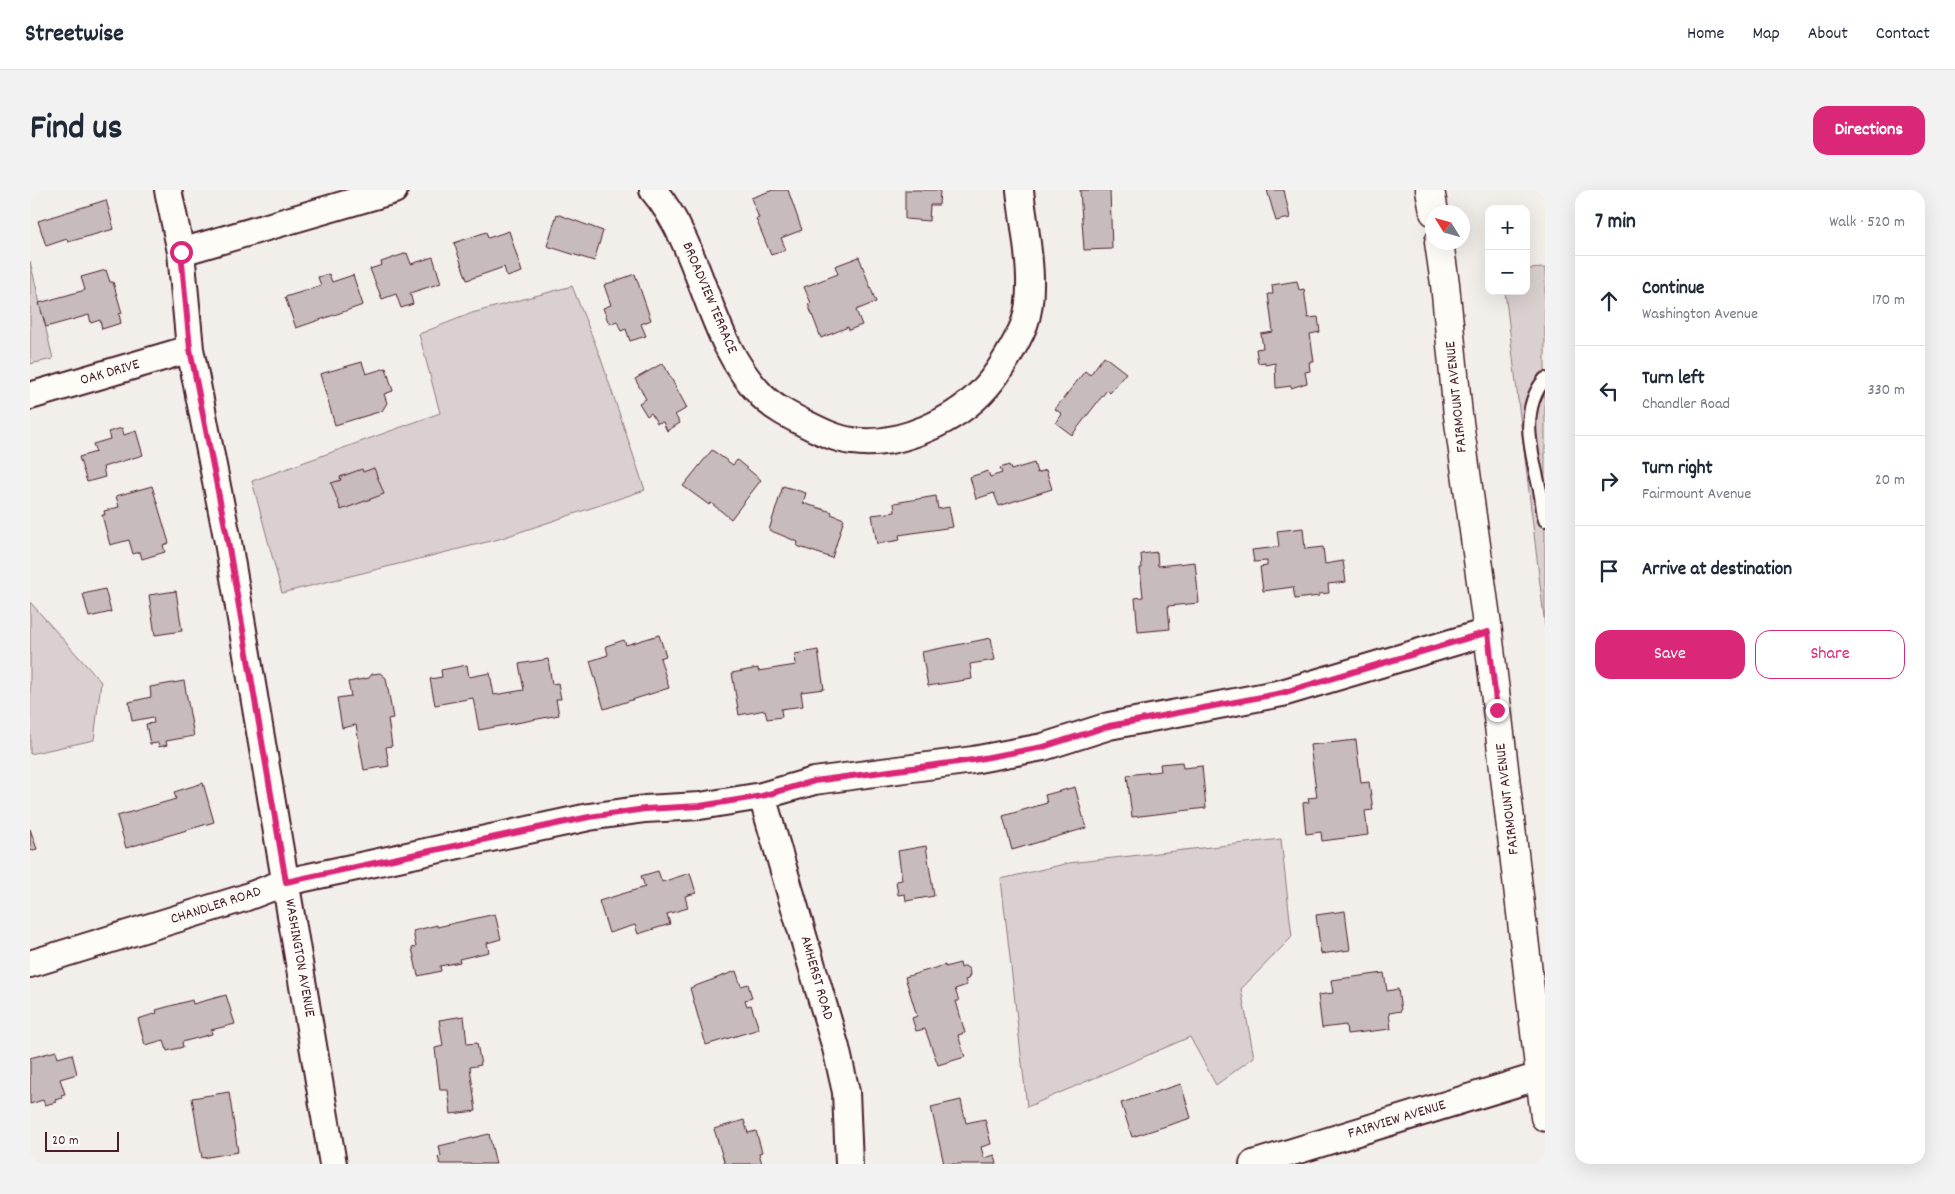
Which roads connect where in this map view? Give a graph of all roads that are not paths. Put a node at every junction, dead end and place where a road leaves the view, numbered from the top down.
1 (168, 190) edge
2 (394, 190) edge
3 (654, 190) edge
4 (1020, 190) edge
5 (1430, 190) edge
6 (1433, 205) edge
7 (1440, 250) edge
8 (181, 252) junction
9 (190, 349) junction
10 (1545, 379) edge
11 (30, 396) edge
12 (1545, 520) edge
13 (1488, 632) junction
14 (762, 796) junction
15 (286, 882) junction
16 (30, 964) edge
17 (1540, 1076) junction
18 (1545, 1117) edge
19 (333, 1164) edge
20 (849, 1164) edge
21 (1253, 1164) edge

1 - 8 street, WASHINGTON AVENUE
2 - 8 street
3 - 4 street, BROADVIEW TERRACE
5 - 6 main road
7 - 13 main road, FAIRMOUNT AVENUE
8 - 9 street, WASHINGTON AVENUE
9 - 11 street, OAK DRIVE
9 - 15 street, WASHINGTON AVENUE
10 - 12 lane
13 - 14 street, CHANDLER ROAD
13 - 17 main road, FAIRMOUNT AVENUE
14 - 15 street, CHANDLER ROAD
14 - 20 street, AMHERST ROAD
15 - 16 street, CHANDLER ROAD
15 - 19 street, WASHINGTON AVENUE
17 - 18 main road, FAIRMOUNT AVENUE
17 - 21 street, FAIRVIEW AVENUE

